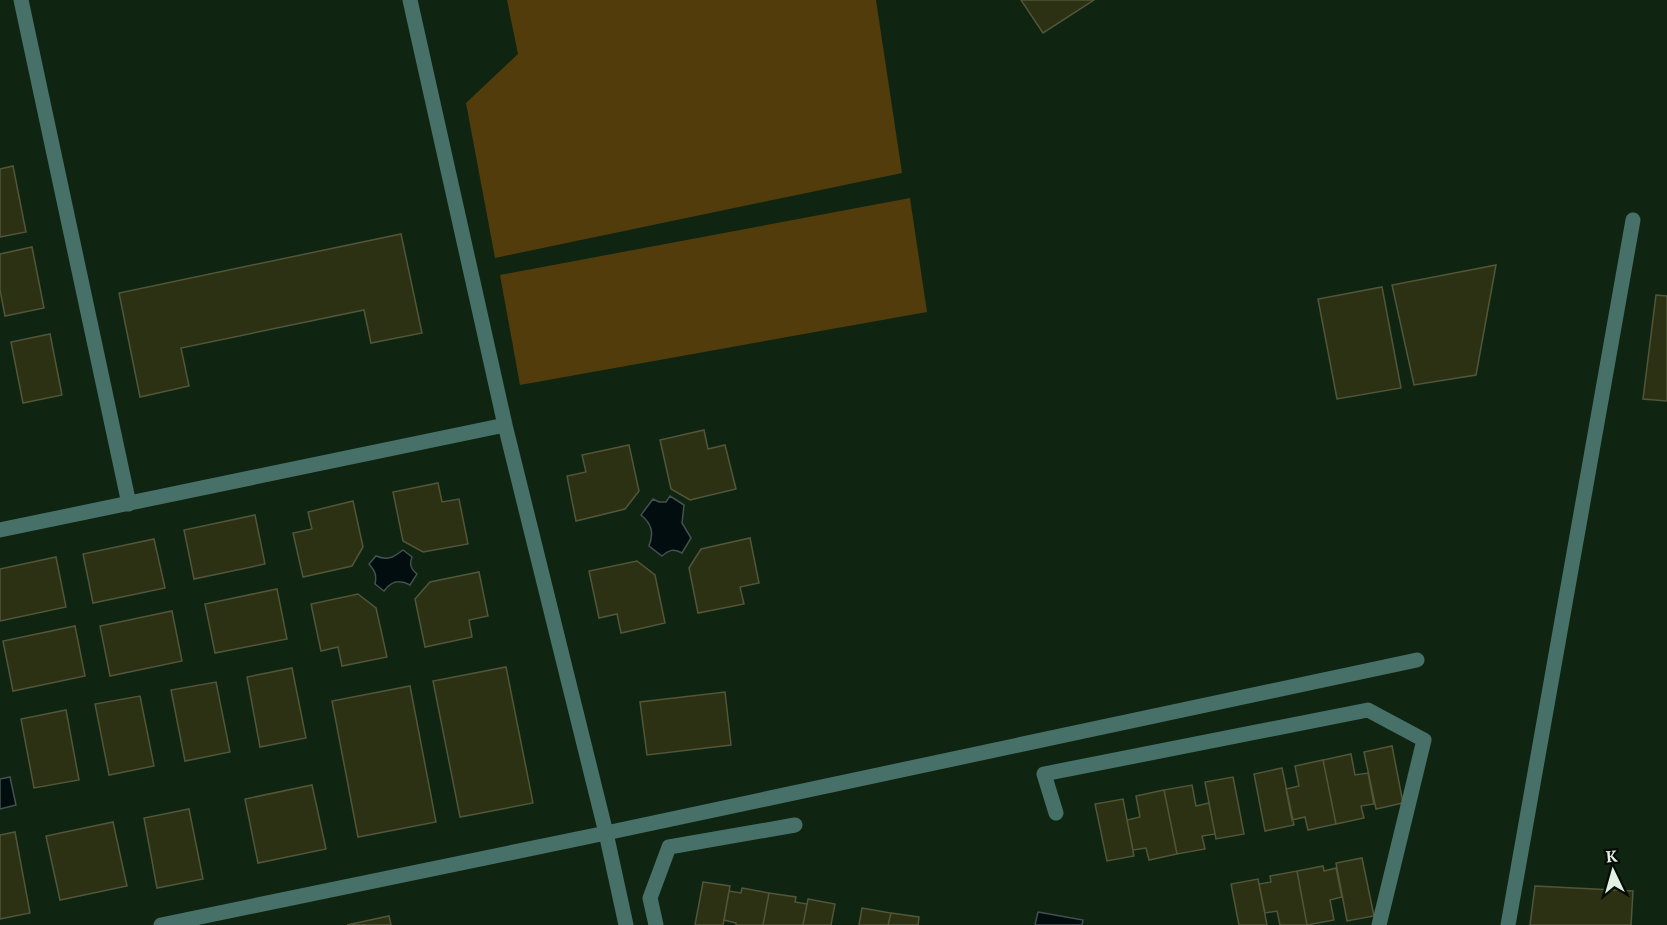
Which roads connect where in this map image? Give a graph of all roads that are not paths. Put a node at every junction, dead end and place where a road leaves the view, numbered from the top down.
1 (21, 0) edge
2 (410, 0) edge
3 (1633, 220) dead end
4 (505, 425) junction
5 (129, 504) junction
6 (0, 530) edge
7 (1417, 660) dead end
8 (1056, 813) dead end
9 (795, 825) dead end
10 (606, 833) junction
11 (161, 925) edge
12 (626, 925) edge
13 (656, 925) edge
14 (1379, 925) edge
15 (1508, 925) edge

1 - 5 street
2 - 4 street
3 - 15 street
4 - 5 street
4 - 10 street
5 - 6 street
7 - 10 street
8 - 14 street
9 - 13 street
10 - 11 street
10 - 12 street

